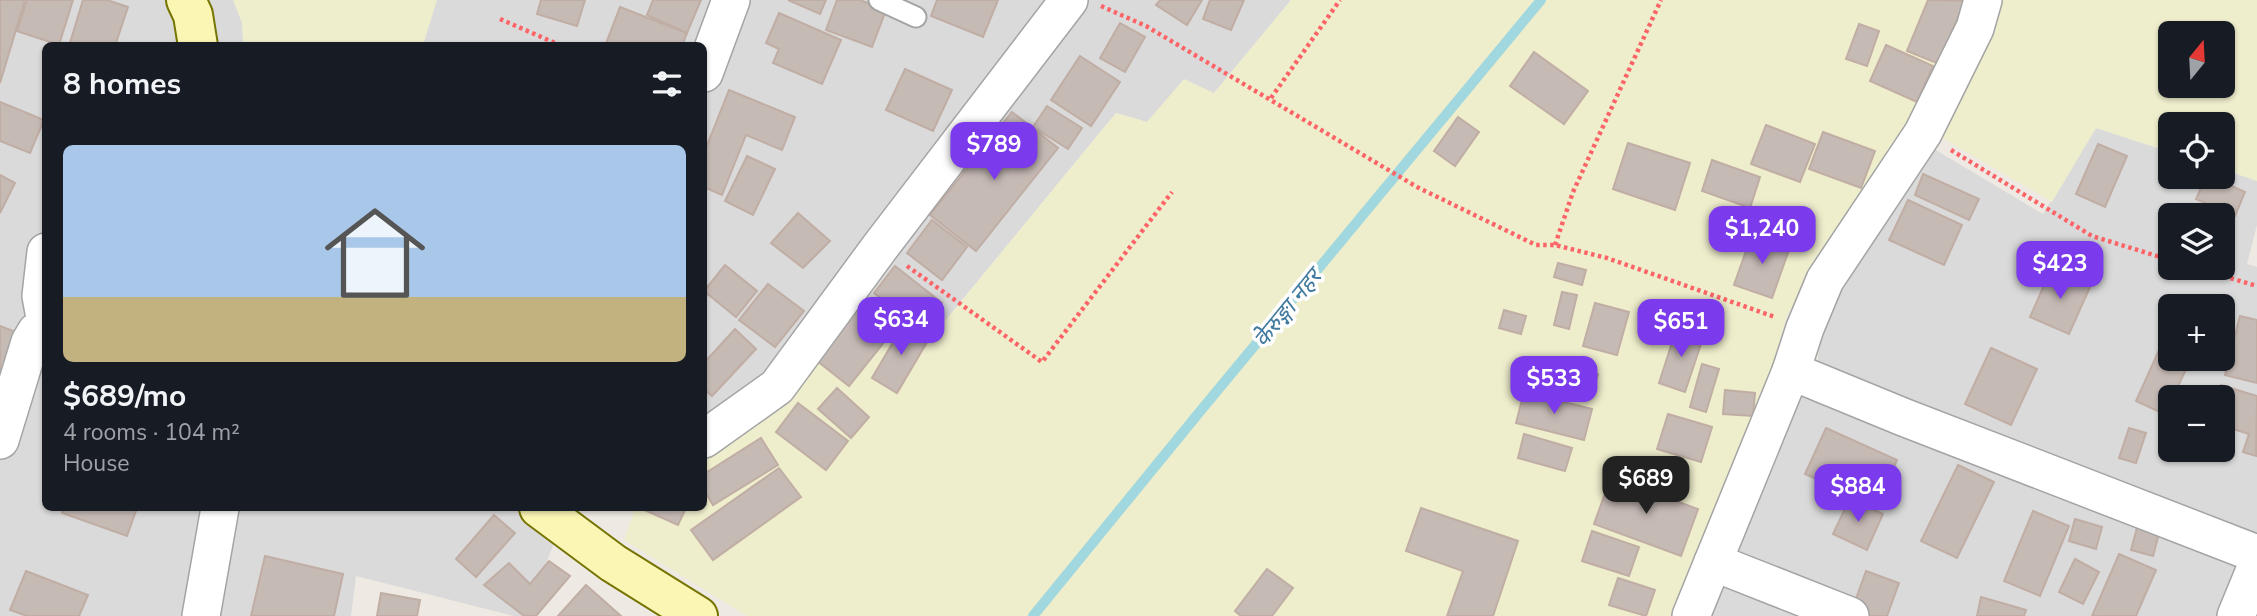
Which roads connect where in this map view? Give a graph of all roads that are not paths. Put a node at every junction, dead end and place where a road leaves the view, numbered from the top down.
1 (186, 0) edge
2 (731, 0) edge
3 (879, 0) edge
4 (1983, 0) edge
5 (1084, 3) edge
6 (916, 17) dead end
7 (197, 42) edge
8 (707, 65) edge
9 (42, 328) edge
10 (1791, 371) junction
11 (707, 437) edge
12 (0, 440) edge
13 (219, 511) edge
14 (542, 511) edge
15 (2257, 554) edge
16 (1713, 562) junction
17 (2257, 565) edge
18 (201, 616) edge
19 (698, 616) edge
20 (1690, 616) edge
21 (1850, 616) edge
22 (2235, 616) edge

1 - 7 street
2 - 8 street
3 - 6 lane
4 - 10 street
5 - 11 street
9 - 12 street
10 - 15 street
10 - 16 street
13 - 18 street
14 - 19 street
16 - 20 street
16 - 21 street
17 - 22 street

